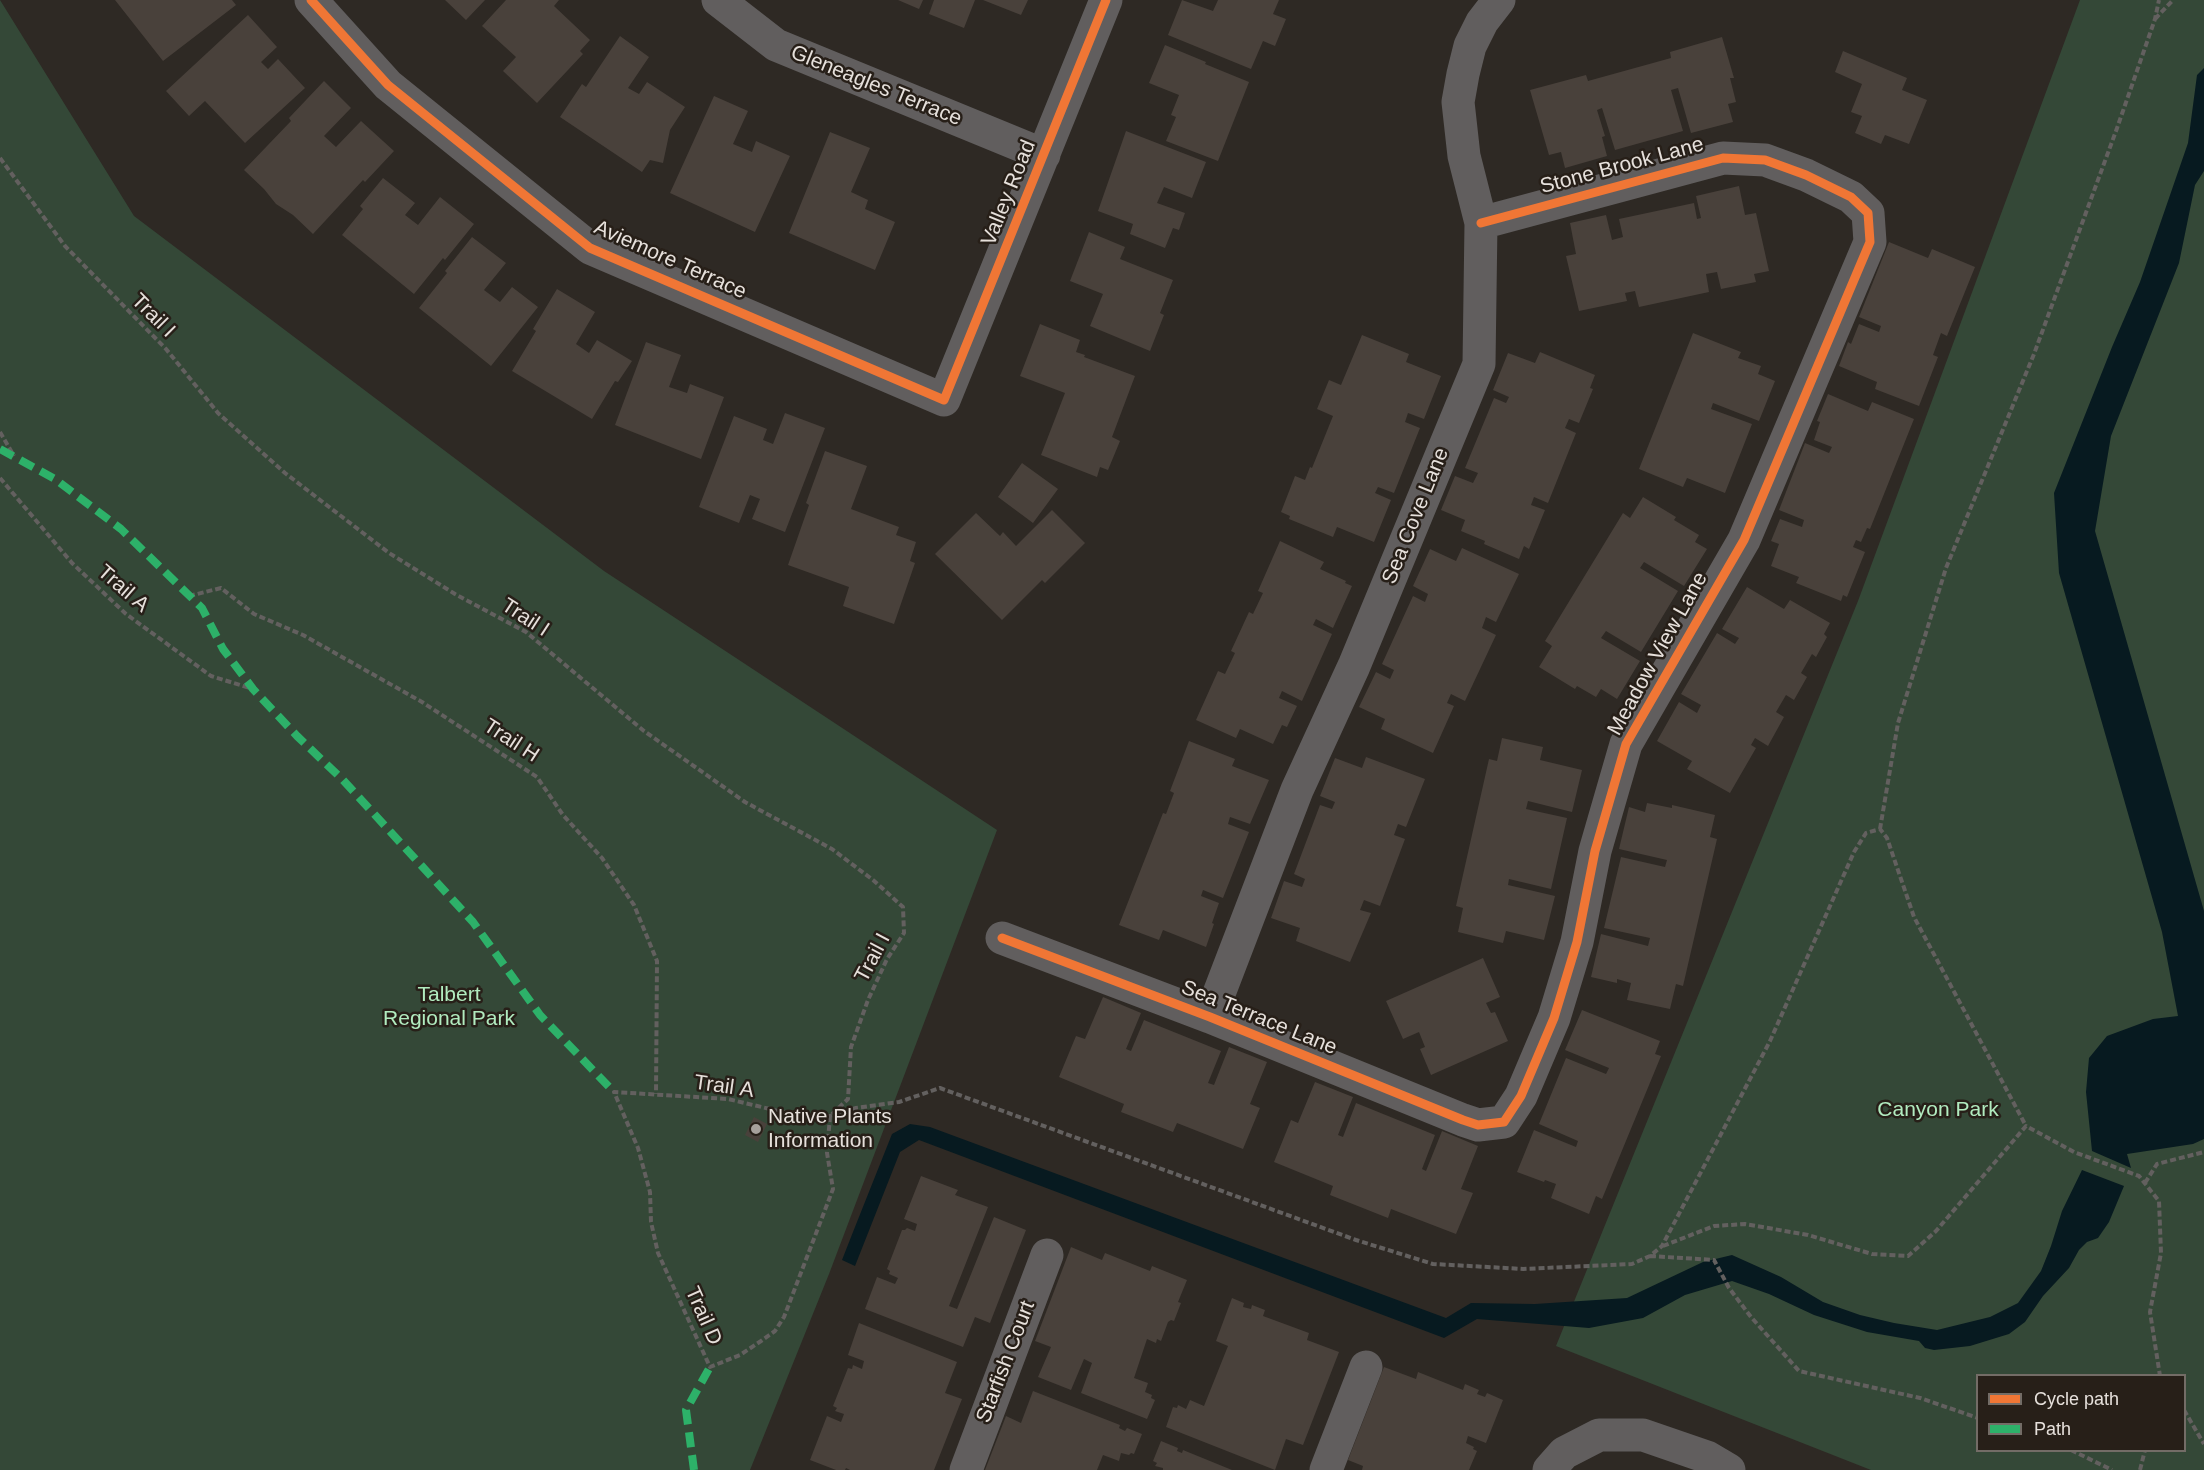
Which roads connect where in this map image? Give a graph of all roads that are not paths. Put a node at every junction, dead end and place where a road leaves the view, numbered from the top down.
1 (311, 0) edge
2 (718, 0) edge
3 (1106, 0) edge
4 (1499, 0) edge
5 (1044, 155) junction
6 (1868, 213) joint
7 (1481, 223) junction
8 (944, 399) joint
9 (1002, 938) dead end
10 (1210, 1017) junction
11 (1504, 1122) joint
12 (1047, 1255) dead end
13 (1366, 1367) dead end
14 (966, 1470) edge
15 (1326, 1470) edge
16 (1549, 1470) edge
17 (1729, 1470) edge

1 - 8 street, Aviemore Terrace
2 - 5 street, Gleneagles Terrace
3 - 5 street, Valley Road
4 - 7 street, Sea Cove Lane
5 - 8 street, Valley Road
6 - 7 street, Stone Brook Lane
6 - 11 street, Meadow View Lane
7 - 10 street, Sea Cove Lane
9 - 10 street, Sea Terrace Lane
10 - 11 street, Sea Terrace Lane
12 - 14 street, Starfish Court
13 - 15 street
16 - 17 street

